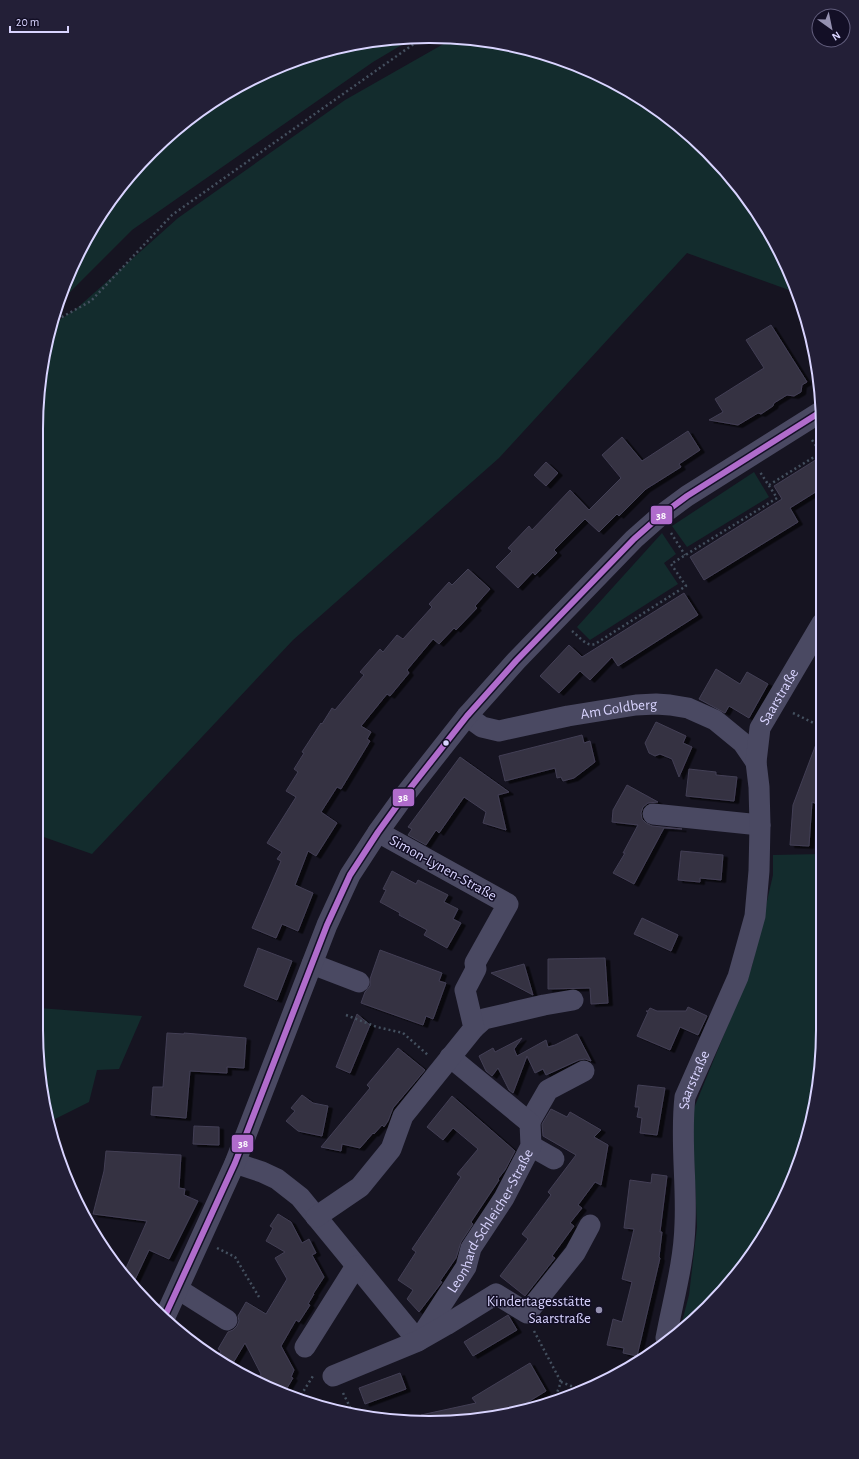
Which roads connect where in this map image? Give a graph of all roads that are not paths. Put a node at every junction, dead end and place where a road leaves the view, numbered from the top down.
1 (815, 415) edge
2 (816, 633) edge
3 (467, 716) junction
4 (756, 762) junction
5 (654, 814) dead end
6 (760, 825) junction
7 (378, 832) junction
8 (312, 964) junction
9 (359, 982) dead end
10 (573, 1000) dead end
11 (474, 1028) junction
12 (446, 1062) junction
13 (584, 1071) dead end
14 (529, 1123) junction
15 (532, 1146) junction
16 (554, 1159) dead end
17 (235, 1163) junction
18 (316, 1217) junction
19 (590, 1224) dead end
20 (356, 1266) junction
21 (178, 1289) junction
22 (167, 1313) edge
23 (227, 1320) dead end
24 (667, 1335) edge
25 (418, 1341) junction
26 (305, 1347) dead end
27 (325, 1373) road end

1 - 3 street
2 - 4 street, Saarstraße
3 - 4 street, Am Goldberg
3 - 7 street
4 - 6 street, Saarstraße
5 - 6 street
6 - 24 street, Saarstraße
7 - 8 street
7 - 11 street, Simon-Lynen-Straße
8 - 9 street
8 - 17 street
10 - 11 street
11 - 12 street
12 - 14 street
12 - 18 street
13 - 14 street
14 - 15 street, Leonhard-Schleicher-Straße
15 - 16 street
15 - 25 street, Leonhard-Schleicher-Straße
17 - 18 street
17 - 21 street
18 - 20 street
19 - 25 street
20 - 25 street
20 - 26 street
21 - 22 street
21 - 23 street
25 - 27 street

